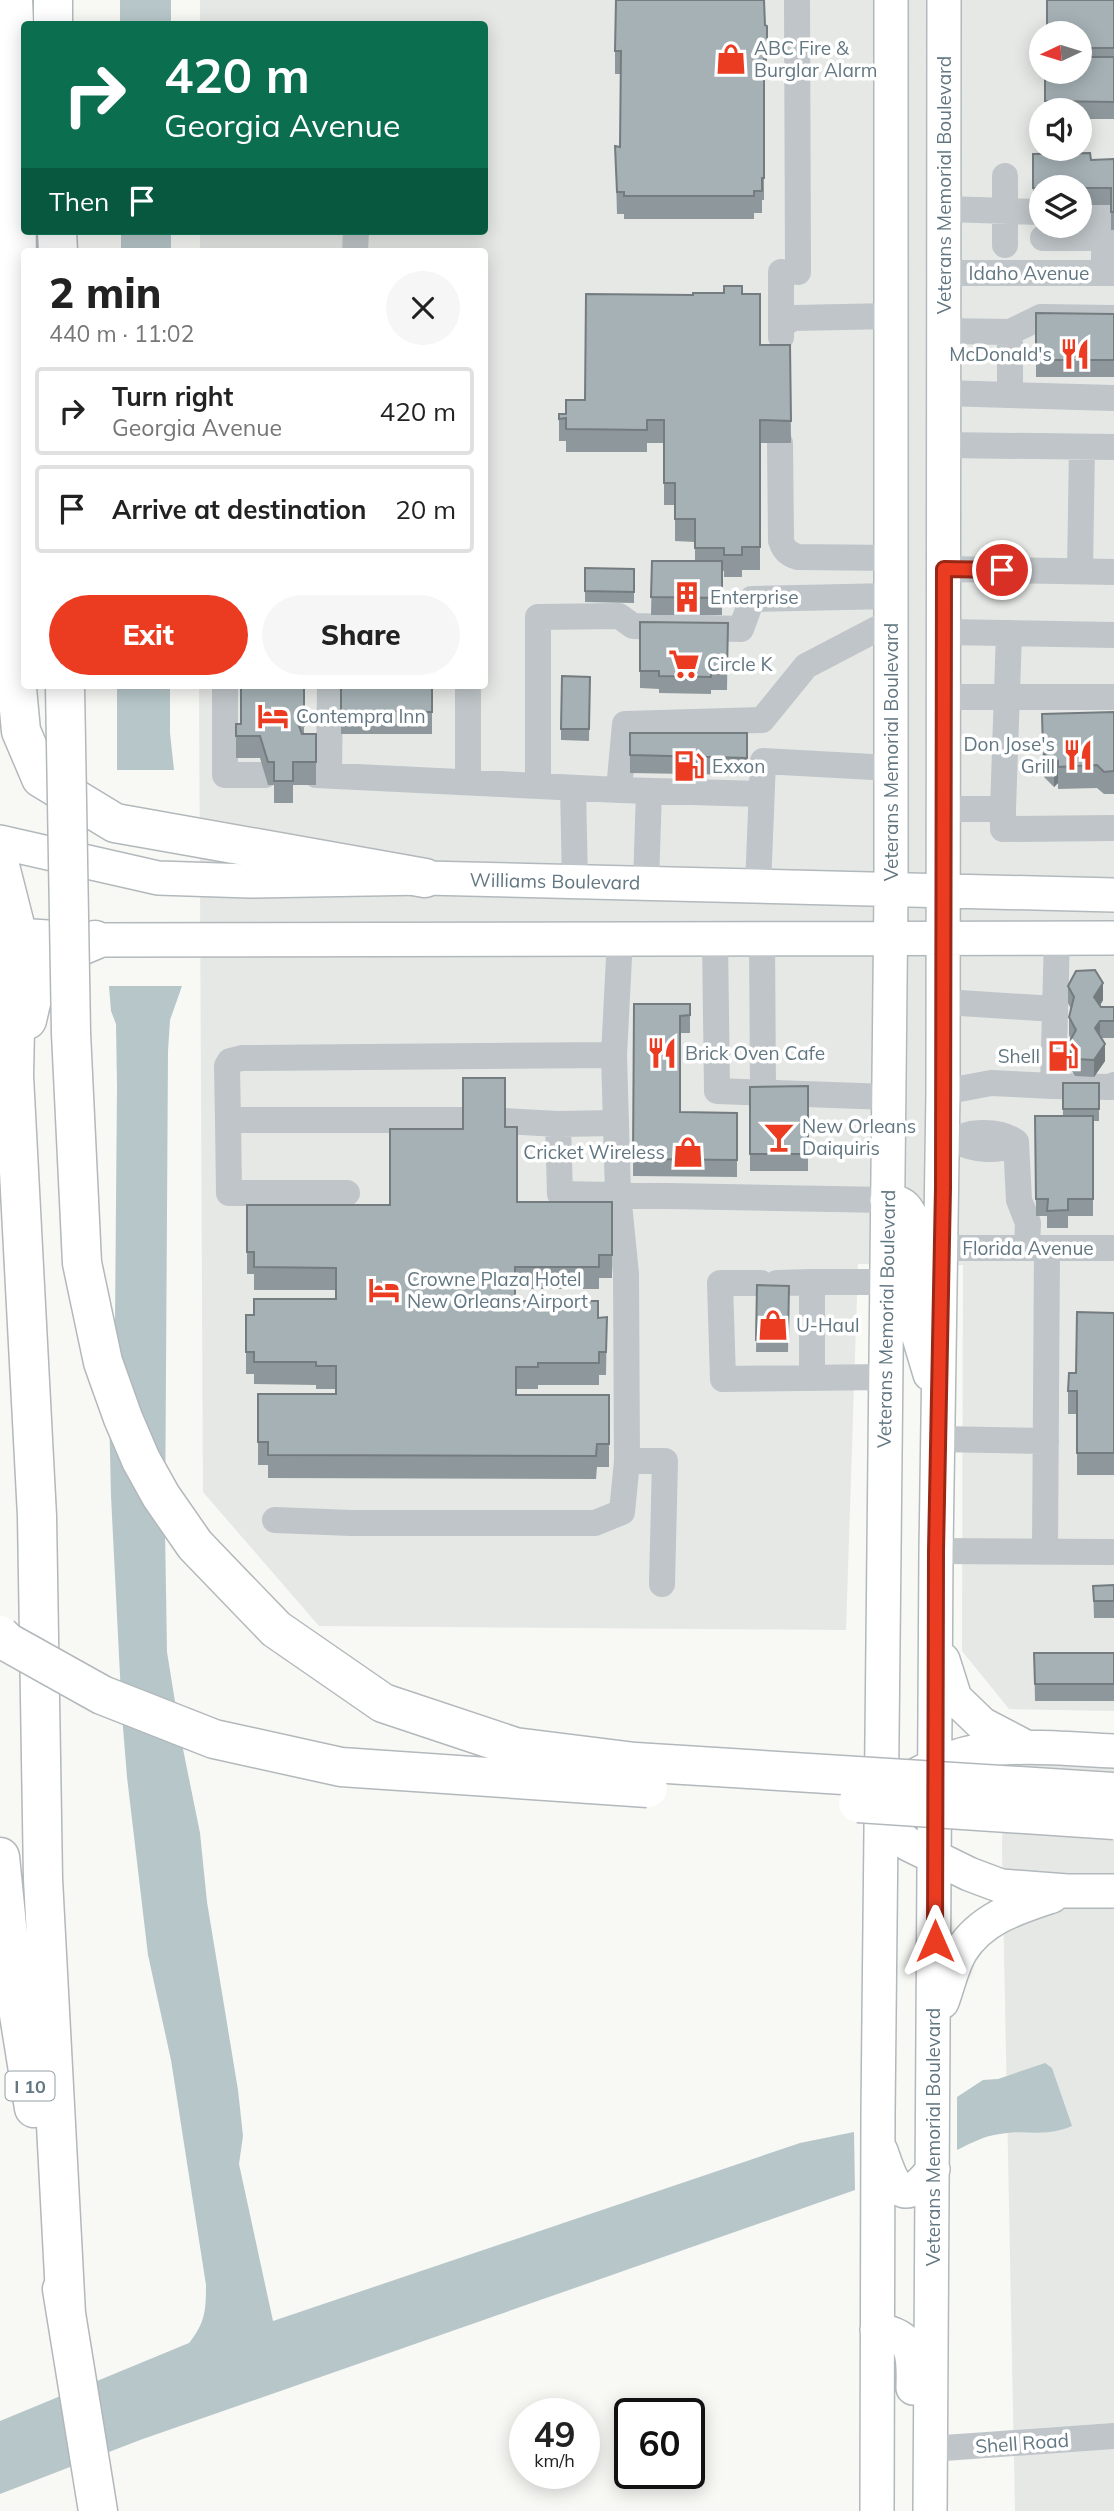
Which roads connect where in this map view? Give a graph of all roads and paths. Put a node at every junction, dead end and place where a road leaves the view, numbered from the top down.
1 (13, 0) edge
2 (52, 0) edge
3 (797, 0) edge
4 (891, 0) edge
5 (927, 0) edge
6 (944, 0) edge
7 (53, 21) edge
8 (1005, 176) dead end
9 (1029, 203) edge
10 (943, 209) junction
11 (1092, 214) edge
12 (1029, 221) edge
13 (1029, 233) edge
14 (1052, 238) edge
15 (1005, 245) dead end
16 (943, 273) junction
17 (1066, 273) junction
18 (1109, 273) edge
19 (892, 316) junction
20 (1041, 317) junction
21 (1114, 318) edge
22 (781, 326) junction
23 (1114, 327) edge
24 (943, 331) junction
25 (1010, 332) junction
26 (780, 367) edge
27 (1114, 387) edge
28 (943, 393) junction
29 (1010, 395) junction
30 (1040, 396) junction
31 (1114, 398) edge
32 (780, 443) edge
33 (943, 445) junction
34 (1082, 447) junction
35 (1114, 447) edge
36 (892, 456) junction
37 (943, 505) junction
38 (892, 558) junction
39 (944, 569) junction
40 (1080, 571) junction
41 (1114, 572) edge
42 (892, 608) junction
43 (944, 632) junction
44 (1009, 633) junction
45 (1114, 635) edge
46 (65, 689) edge
47 (225, 689) edge
48 (330, 689) edge
49 (468, 689) edge
50 (944, 697) junction
51 (1008, 697) junction
52 (1114, 697) edge
53 (762, 720) junction
54 (763, 761) junction
55 (891, 768) junction
56 (265, 775) edge
57 (468, 782) junction
58 (538, 786) junction
59 (573, 788) junction
60 (618, 790) junction
61 (649, 791) junction
62 (761, 794) junction
63 (944, 809) junction
64 (1003, 809) junction
65 (1114, 828) edge
66 (0, 842) edge
67 (0, 866) edge
68 (425, 878) junction
69 (575, 882) junction
70 (646, 883) junction
71 (758, 887) junction
72 (891, 891) junction
73 (944, 892) junction
74 (1114, 895) edge
75 (8, 933) edge
76 (890, 937) junction
77 (944, 937) junction
78 (1057, 937) junction
79 (620, 938) junction
80 (715, 938) junction
81 (762, 938) junction
82 (1114, 938) edge
83 (95, 940) junction
84 (943, 1002) junction
85 (1055, 1009) junction
86 (614, 1055) junction
87 (14, 1076) junction
88 (1114, 1085) edge
89 (1053, 1086) junction
90 (943, 1092) junction
91 (763, 1093) junction
92 (888, 1097) junction
93 (228, 1120) junction
94 (463, 1120) edge
95 (505, 1121) edge
96 (615, 1123) junction
97 (558, 1124) junction
98 (949, 1142) junction
99 (347, 1193) dead end
100 (618, 1194) junction
101 (887, 1200) junction
102 (942, 1248) junction
103 (1037, 1248) junction
104 (1114, 1248) edge
105 (812, 1282) junction
106 (887, 1282) junction
107 (885, 1377) junction
108 (812, 1378) junction
109 (939, 1403) junction
110 (938, 1439) junction
111 (1046, 1441) junction
112 (627, 1461) junction
113 (275, 1520) dead end
114 (936, 1551) junction
115 (1045, 1552) junction
116 (1114, 1552) edge
117 (662, 1584) dead end
118 (0, 1635) edge
119 (935, 1636) junction
120 (1026, 1747) junction
121 (1114, 1751) edge
122 (935, 1765) junction
123 (1114, 1791) edge
124 (881, 1807) junction
125 (1114, 1820) edge
126 (0, 1857) edge
127 (935, 1858) junction
128 (1067, 1891) junction
129 (1114, 1891) edge
130 (934, 2024) junction
131 (878, 2143) junction
132 (933, 2169) junction
133 (66, 2314) junction
134 (877, 2330) junction
135 (1114, 2437) edge
136 (930, 2449) junction
137 (97, 2511) edge
138 (877, 2511) edge
139 (929, 2511) edge

1 - 68 highway
2 - 7 highway
3 - 22 street
4 - 19 main road, Veterans Memorial Boulevard
5 - 16 main road
6 - 10 main road, Veterans Memorial Boulevard
8 - 9 street
10 - 12 street
10 - 16 main road, Veterans Memorial Boulevard
11 - 18 street
13 - 15 street
14 - 17 street
16 - 17 street, Idaho Avenue
16 - 24 main road, Veterans Memorial Boulevard
17 - 18 street, Idaho Avenue
19 - 22 street
19 - 36 main road, Veterans Memorial Boulevard
20 - 21 street
20 - 23 street
20 - 25 street
22 - 26 street
24 - 25 street
24 - 28 main road, Veterans Memorial Boulevard
25 - 29 street
27 - 30 street
28 - 29 street
28 - 33 main road, Veterans Memorial Boulevard
29 - 30 street
30 - 31 street
32 - 38 street
33 - 34 street
33 - 37 main road, Veterans Memorial Boulevard
34 - 35 street
34 - 40 street
36 - 37 main road
36 - 38 main road, Veterans Memorial Boulevard
37 - 39 main road, Veterans Memorial Boulevard
38 - 42 main road, Veterans Memorial Boulevard
39 - 40 street
39 - 43 main road, Veterans Memorial Boulevard
40 - 41 street
42 - 53 street
42 - 55 main road, Veterans Memorial Boulevard
42 - 58 street
43 - 44 street
43 - 50 main road, Veterans Memorial Boulevard
44 - 45 street
44 - 51 street
46 - 123 highway, bridge
47 - 56 street
48 - 57 street
49 - 57 street
50 - 51 street
50 - 63 main road, Veterans Memorial Boulevard
51 - 52 street
51 - 64 street
53 - 54 street
53 - 60 street
54 - 55 street
54 - 62 street
55 - 72 main road, Veterans Memorial Boulevard
57 - 58 street
58 - 59 street
59 - 60 street
59 - 69 street
60 - 61 street
61 - 62 street
61 - 70 street
62 - 71 street
63 - 64 street
63 - 73 main road, Veterans Memorial Boulevard
64 - 65 street
66 - 68 main road, Williams Boulevard
67 - 75 highway
68 - 69 main road, Williams Boulevard
69 - 70 main road, Williams Boulevard
70 - 71 main road, Williams Boulevard
71 - 72 main road, Williams Boulevard
72 - 73 main road, Williams Boulevard
72 - 76 main road, Veterans Memorial Boulevard
73 - 74 main road, Williams Boulevard
73 - 77 main road, Veterans Memorial Boulevard
75 - 83 main road
75 - 87 highway
76 - 77 main road
76 - 81 main road
76 - 92 main road, Veterans Memorial Boulevard
77 - 78 main road
77 - 84 main road, Veterans Memorial Boulevard
78 - 82 main road
78 - 85 street
79 - 80 main road
79 - 83 main road
79 - 86 street
80 - 81 main road
80 - 91 street
81 - 91 street
83 - 87 highway
84 - 85 street
84 - 90 main road, Veterans Memorial Boulevard
85 - 89 street
86 - 93 street
86 - 96 street
87 - 133 highway
88 - 89 street
89 - 90 street
90 - 98 main road, Veterans Memorial Boulevard
91 - 92 street
92 - 101 main road, Veterans Memorial Boulevard
93 - 94 street
93 - 99 street
95 - 97 street
96 - 97 street
96 - 100 street
97 - 100 street
98 - 102 main road, Veterans Memorial Boulevard
98 - 103 street
100 - 101 street
100 - 112 street
101 - 106 main road, Veterans Memorial Boulevard
101 - 109 main road
102 - 103 street, Florida Avenue
102 - 109 main road, Veterans Memorial Boulevard
103 - 104 street, Florida Avenue
103 - 111 street
105 - 106 street
105 - 108 street
105 - 108 street
106 - 107 main road, Veterans Memorial Boulevard
107 - 108 street
107 - 124 main road, Veterans Memorial Boulevard
109 - 110 main road, Veterans Memorial Boulevard
110 - 111 street
110 - 114 main road, Veterans Memorial Boulevard
111 - 115 street
112 - 113 street
112 - 117 street
114 - 115 street
114 - 119 main road, Veterans Memorial Boulevard
115 - 116 street
118 - 125 highway, bridge
119 - 120 main road
119 - 122 main road, Veterans Memorial Boulevard
120 - 121 main road
120 - 122 main road
122 - 124 main road
122 - 127 main road, Veterans Memorial Boulevard
124 - 127 main road
124 - 131 main road, Veterans Memorial Boulevard
126 - 133 highway, I 10
127 - 128 main road
127 - 130 main road, Veterans Memorial Boulevard
128 - 129 main road
128 - 130 main road
130 - 132 main road, Veterans Memorial Boulevard
131 - 132 main road
131 - 134 main road, Veterans Memorial Boulevard
132 - 136 main road, Veterans Memorial Boulevard
133 - 137 highway, I 10
134 - 138 main road, Veterans Memorial Boulevard
134 - 139 main road
135 - 136 street, Shell Road
136 - 139 main road, Veterans Memorial Boulevard

